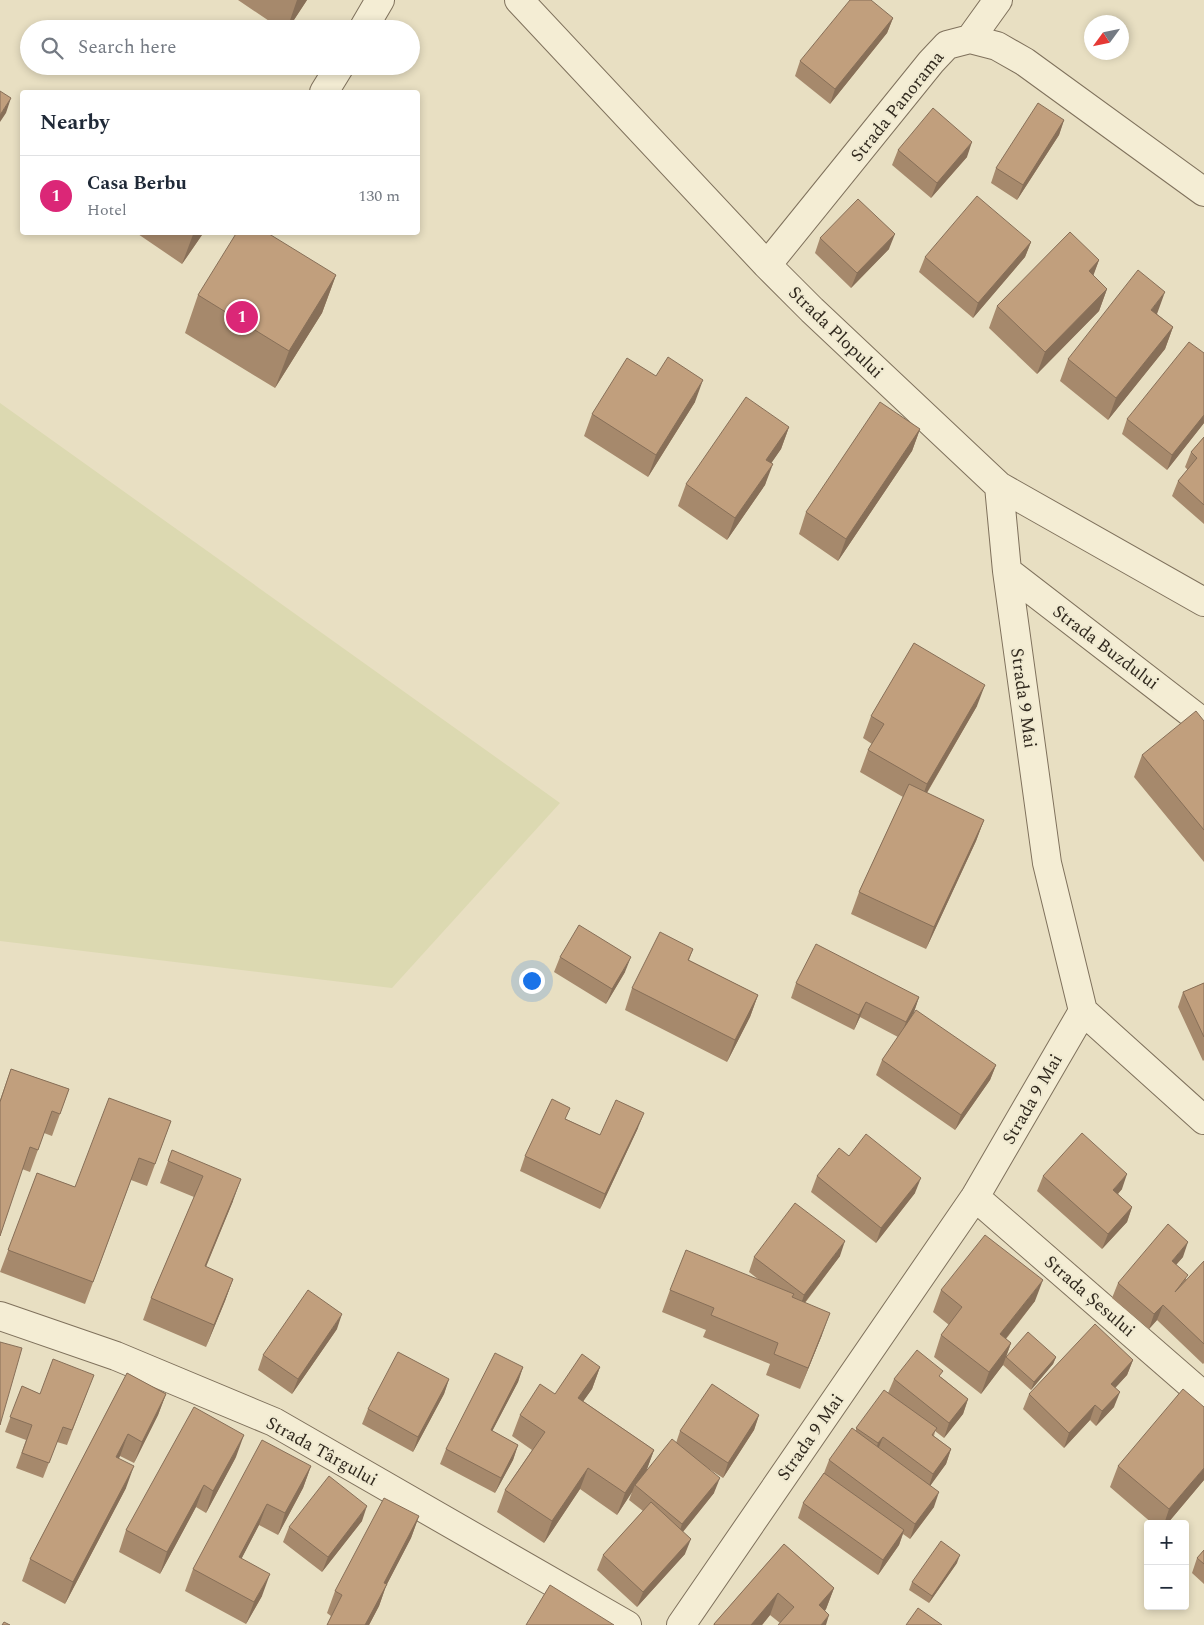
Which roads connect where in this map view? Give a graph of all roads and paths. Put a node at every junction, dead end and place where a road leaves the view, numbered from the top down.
1 (380, 0) edge
2 (519, 0) edge
3 (998, 0) edge
4 (368, 20) edge
5 (970, 38) junction
6 (334, 75) edge
7 (325, 90) edge
8 (1204, 192) edge
9 (767, 265) junction
10 (999, 486) junction
11 (1007, 572) junction
12 (1204, 602) edge
13 (1204, 723) edge
14 (1083, 1011) junction
15 (1204, 1120) edge
16 (975, 1197) junction
17 (0, 1316) edge
18 (1204, 1396) edge
19 (627, 1625) edge
20 (681, 1625) edge

1 - 4 street
2 - 9 street, Strada Plopului
3 - 5 street
5 - 8 street
5 - 9 street, Strada Panorama
6 - 7 street
9 - 10 street, Strada Plopului
10 - 11 street, Strada 9 Mai
10 - 12 street, Strada Plopului
11 - 13 street, Strada Buzdului
11 - 14 street, Strada 9 Mai
14 - 15 street
14 - 16 street, Strada 9 Mai
16 - 18 street, Strada Șesului
16 - 20 street, Strada 9 Mai
17 - 19 street, Strada Târgului

